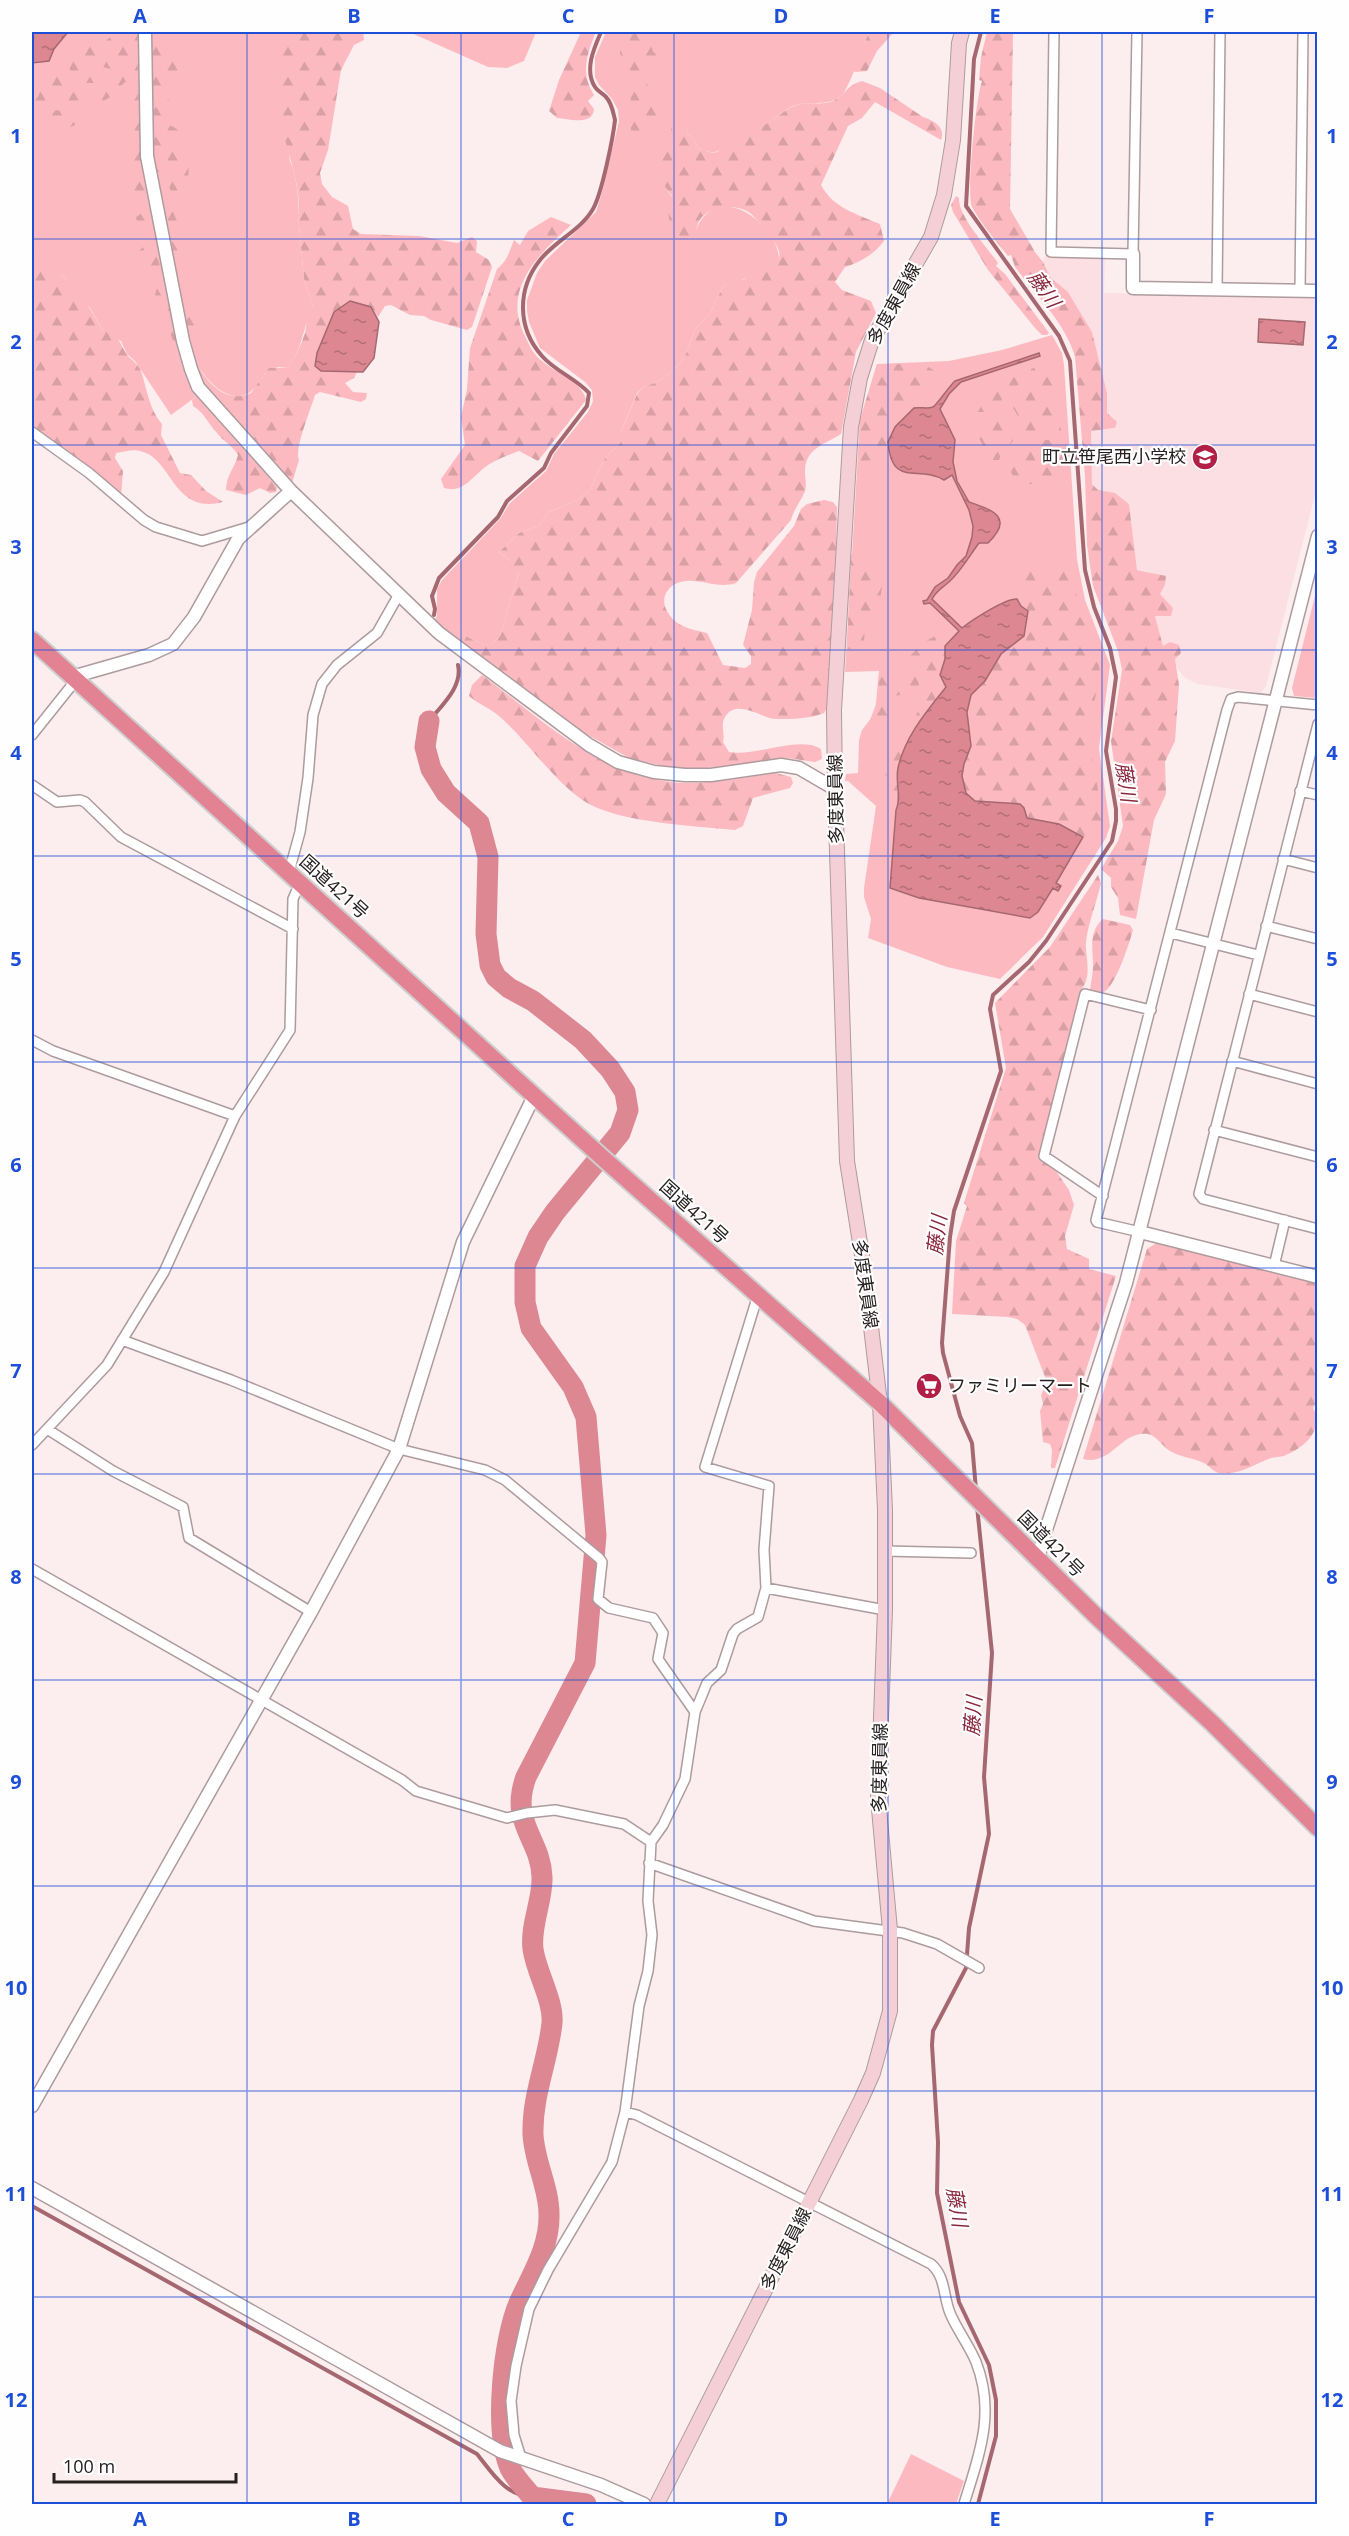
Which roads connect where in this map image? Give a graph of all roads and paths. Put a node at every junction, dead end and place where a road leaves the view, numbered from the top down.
1 (145, 32) edge
2 (962, 32) edge
3 (1054, 32) edge
4 (1137, 32) edge
5 (1220, 32) edge
6 (1303, 32) edge
7 (1133, 254) junction
8 (1217, 290) junction
9 (1300, 291) junction
10 (1317, 291) edge
11 (32, 432) edge
12 (291, 491) junction
13 (249, 527) junction
14 (1317, 536) edge
15 (398, 596) junction
16 (32, 640) edge
17 (74, 679) junction
18 (1275, 701) junction
19 (1317, 705) edge
20 (1317, 724) edge
21 (32, 735) edge
22 (32, 785) edge
23 (835, 789) junction
24 (1300, 791) junction
25 (1317, 795) edge
26 (1283, 859) junction
27 (1317, 868) edge
28 (295, 878) junction
29 (1266, 926) junction
30 (293, 929) junction
31 (1171, 933) junction
32 (1317, 939) edge
33 (1214, 943) junction
34 (1258, 954) junction
35 (1249, 994) junction
36 (1151, 1010) junction
37 (1317, 1012) edge
38 (32, 1040) edge
39 (1232, 1061) junction
40 (1317, 1084) edge
41 (535, 1094) junction
42 (235, 1116) junction
43 (1214, 1130) junction
44 (1317, 1156) edge
45 (1103, 1196) junction
46 (1285, 1220) junction
47 (1317, 1229) edge
48 (1140, 1232) junction
49 (1274, 1266) junction
50 (1317, 1277) edge
51 (758, 1296) junction
52 (122, 1340) junction
53 (880, 1403) junction
54 (46, 1429) junction
55 (32, 1445) edge
56 (399, 1449) junction
57 (885, 1551) junction
58 (971, 1553) dead end
59 (1038, 1559) junction
60 (32, 1569) edge
61 (766, 1588) junction
62 (885, 1610) junction
63 (311, 1612) junction
64 (261, 1700) junction
65 (695, 1712) junction
66 (1317, 1828) edge
67 (651, 1842) junction
68 (650, 1863) junction
69 (890, 1930) junction
70 (977, 1966) dead end
71 (32, 2106) edge
72 (626, 2112) junction
73 (32, 2188) edge
74 (810, 2203) junction
75 (518, 2457) junction
76 (644, 2505) edge
77 (657, 2505) edge
78 (964, 2505) edge

1 - 12 street
2 - 23 main road, 多度東員線
3 - 7 street
4 - 7 street
5 - 8 street
6 - 9 street
7 - 8 street
8 - 9 street
9 - 10 street
11 - 13 street
12 - 13 street
12 - 15 street
13 - 17 street
14 - 18 street
15 - 23 street
15 - 28 street
16 - 17 highway, 国道421号
17 - 21 street
17 - 28 highway, 国道421号
18 - 19 street
18 - 31 street
18 - 33 street
20 - 24 street
22 - 30 street
23 - 53 main road, 多度東員線
24 - 25 street
24 - 26 street
26 - 27 street
26 - 29 street
28 - 30 street
28 - 41 highway, 国道421号
29 - 32 street
29 - 34 street
30 - 42 street
31 - 33 street
31 - 36 street
33 - 34 street
33 - 48 street
34 - 35 street
35 - 37 street
35 - 39 street
36 - 45 street
36 - 45 street
38 - 42 street
39 - 40 street
39 - 43 street
41 - 51 highway, 国道421号
41 - 56 street
42 - 52 street
43 - 44 street
43 - 46 street
45 - 48 street
46 - 47 street
46 - 49 street
48 - 49 street
48 - 59 street
49 - 50 street
51 - 53 highway, 国道421号
51 - 61 street
52 - 54 street
52 - 56 street
53 - 57 main road, 多度東員線
53 - 59 highway, 国道421号
54 - 55 street
54 - 63 street
56 - 63 street
56 - 65 street
57 - 58 street
57 - 62 main road, 多度東員線
59 - 66 highway, 国道421号
60 - 64 street
61 - 62 street
61 - 65 street
62 - 69 main road, 多度東員線
63 - 64 street
64 - 67 street
64 - 71 street
65 - 67 street
67 - 68 street
68 - 69 street
68 - 72 street
69 - 70 street
69 - 74 main road, 多度東員線
72 - 74 street
72 - 75 street
73 - 75 street
74 - 77 main road, 多度東員線
74 - 78 street
75 - 76 street

